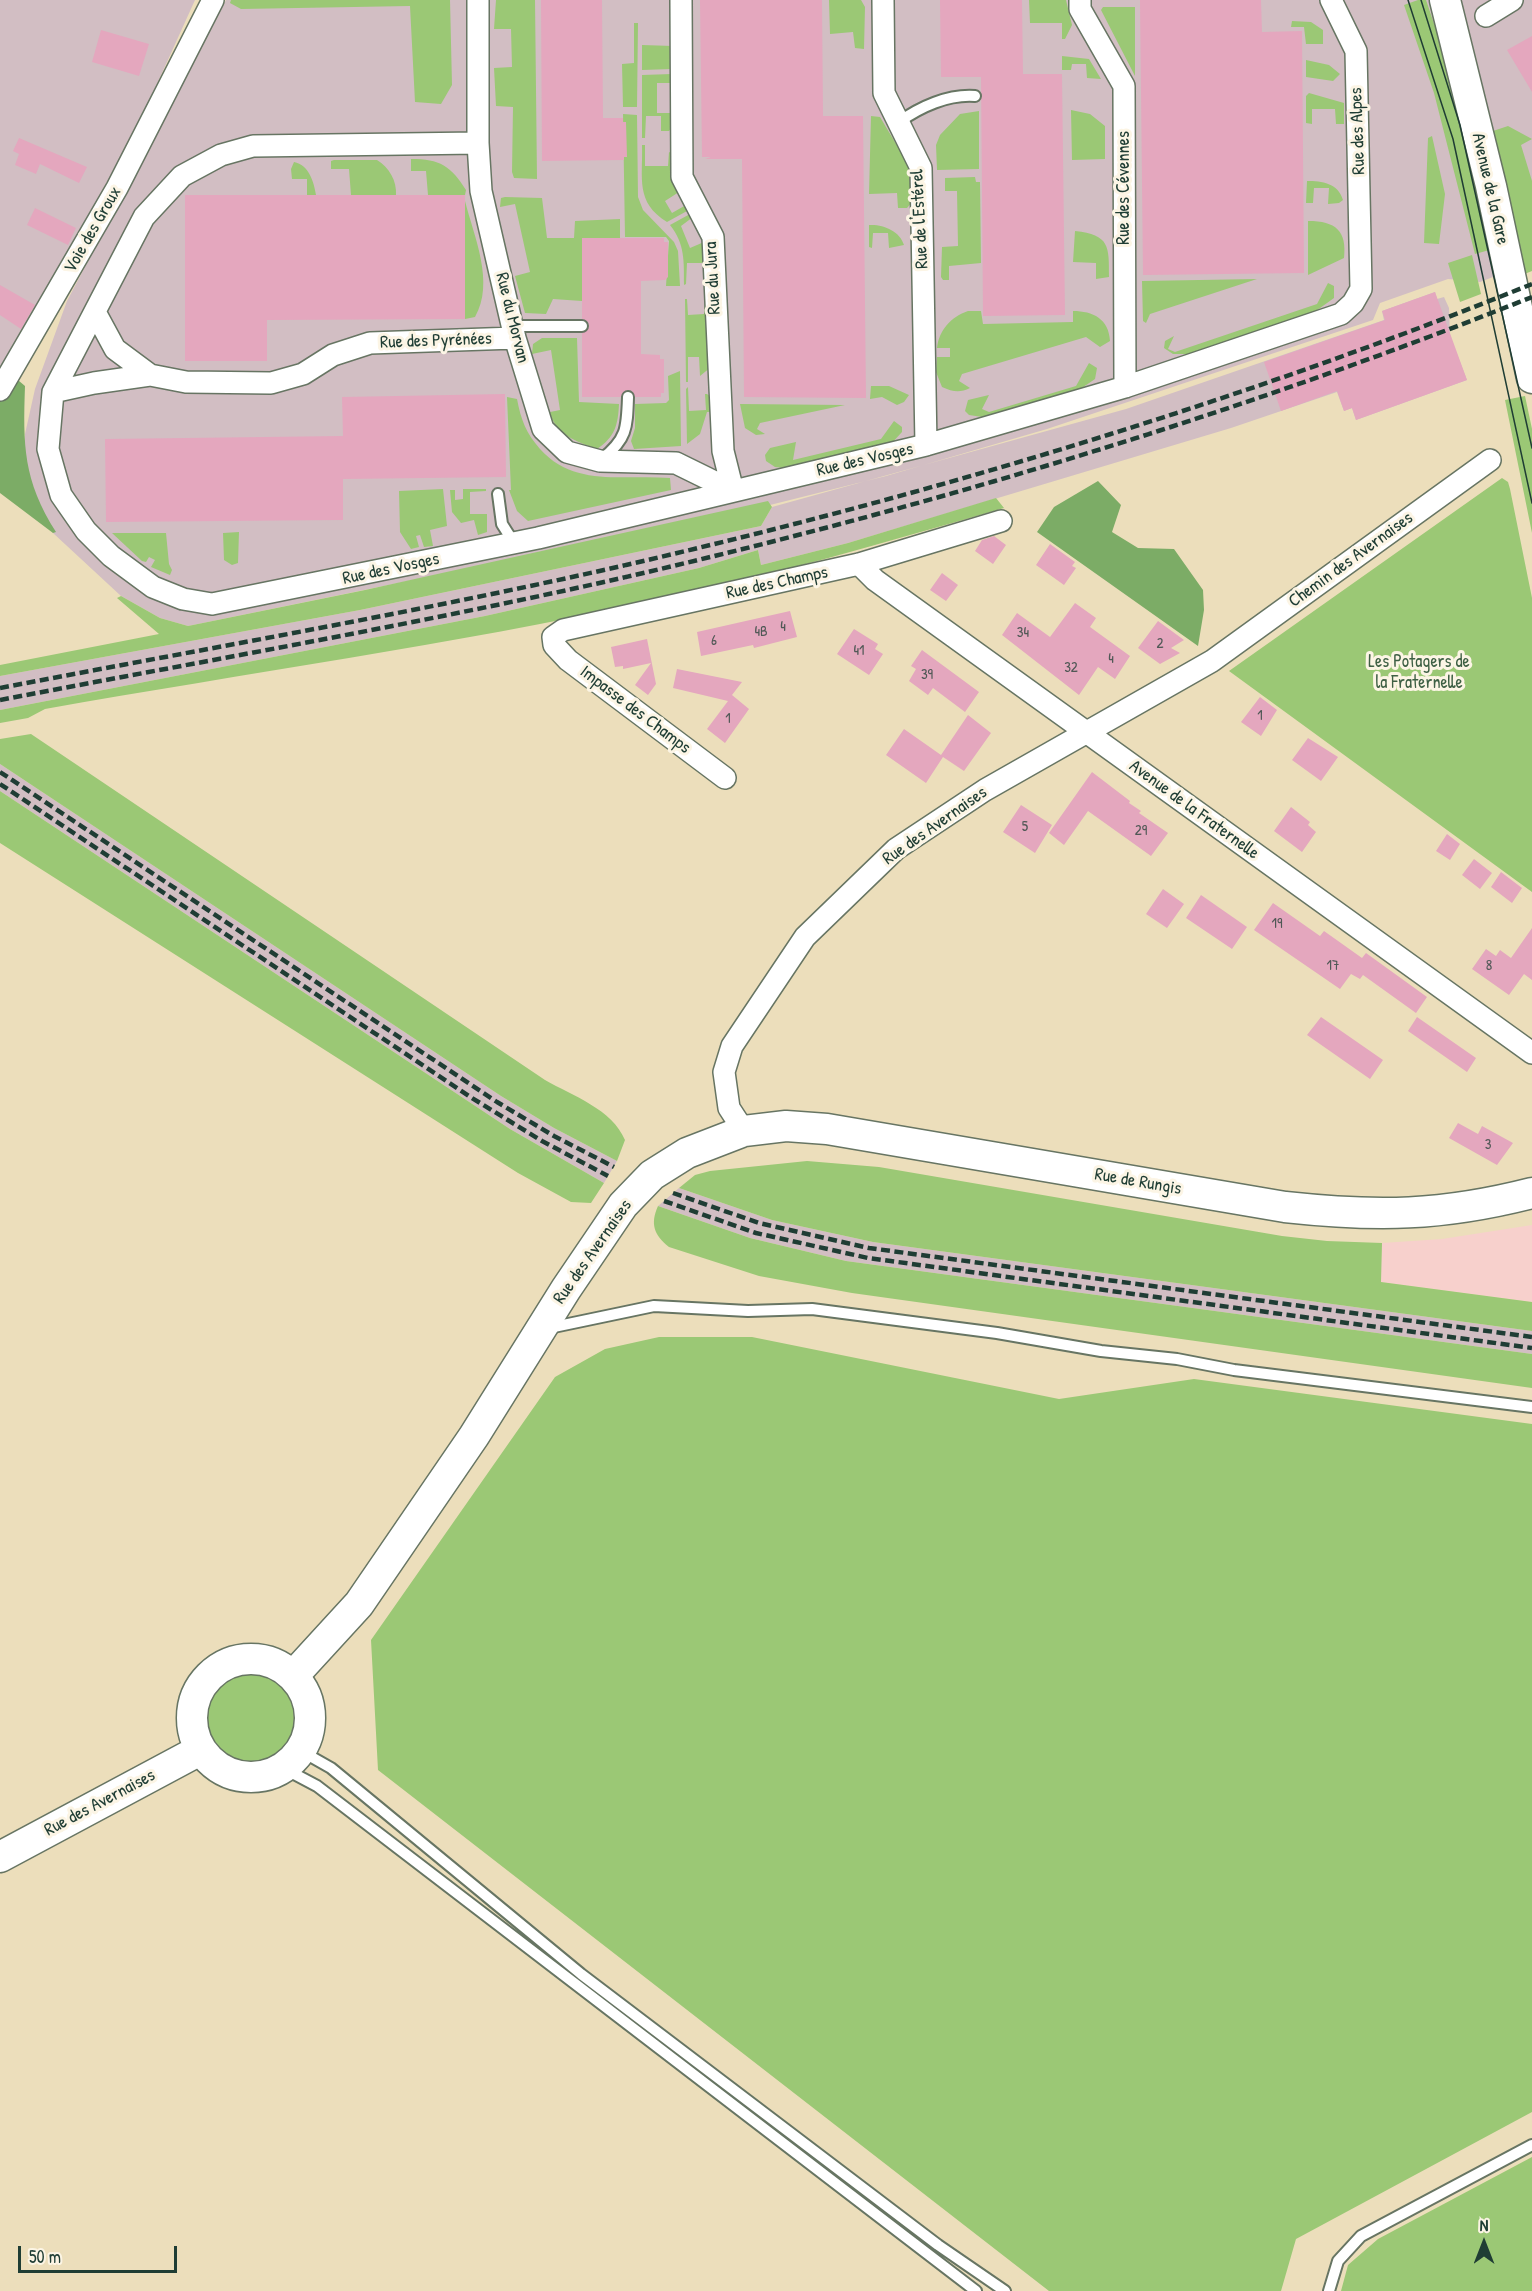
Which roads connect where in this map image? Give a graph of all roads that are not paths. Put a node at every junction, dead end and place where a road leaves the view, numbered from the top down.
1 (213, 0) edge
2 (478, 0) edge
3 (681, 0) edge
4 (883, 0) edge
5 (1080, 0) edge
6 (1331, 0) edge
7 (1445, 0) edge
8 (1512, 0) edge
9 (1486, 16) dead end
10 (975, 96) dead end
11 (899, 122) junction
12 (478, 143) junction
13 (1362, 268) joint
14 (95, 312) junction
15 (582, 326) dead end
16 (514, 332) junction
17 (150, 375) junction
18 (1532, 378) edge
19 (1125, 387) junction
20 (0, 390) edge
21 (53, 392) junction
22 (627, 397) dead end
23 (926, 445) junction
24 (1490, 460) dead end
25 (600, 461) junction
26 (733, 491) junction
27 (498, 494) dead end
28 (1000, 521) dead end
29 (514, 543) junction
30 (859, 564) junction
31 (553, 637) joint
32 (1088, 734) junction
33 (725, 778) dead end
34 (1532, 1053) edge
35 (744, 1131) junction
36 (1532, 1193) edge
37 (540, 1330) junction
38 (1532, 1407) edge
39 (293, 1676) junction
40 (200, 1750) junction
41 (292, 1760) junction
42 (0, 1857) edge
43 (1532, 2145) edge
44 (976, 2291) edge
45 (1005, 2291) edge
46 (1329, 2291) edge

1 - 20 street, Voie des Groux
2 - 12 street, Rue du Morvan
3 - 26 street, Rue du Jura
4 - 11 street, Rue de l'Estérel
5 - 19 street, Rue des Cévennes
6 - 13 street, Rue des Alpes
7 - 18 main road, Avenue de la Gare
8 - 9 street
10 - 11 lane
11 - 23 street, Rue de l'Estérel
12 - 14 street, Rue des Vosges
12 - 16 street, Rue du Morvan
13 - 19 street, Rue des Vosges
14 - 17 street, Rue des Pyrénées
14 - 21 street, Rue des Vosges
15 - 16 lane
16 - 17 street, Rue des Pyrénées
16 - 25 street, Rue du Morvan
17 - 21 street, Rue des Pyrénées
19 - 23 street, Rue des Vosges
21 - 29 street, Rue des Vosges
22 - 25 lane
23 - 26 street, Rue des Vosges
24 - 32 street, Chemin des Avernaises
25 - 26 street, Rue du Morvan
26 - 29 street, Rue des Vosges
27 - 29 lane
28 - 30 street, Rue des Champs
30 - 31 street, Rue des Champs
30 - 32 street, Avenue de la Fraternelle
31 - 33 street, Impasse des Champs
32 - 34 street, Avenue de la Fraternelle
32 - 35 street, Rue des Avernaises
35 - 36 main road, Rue de Rungis
35 - 37 main road, Rue des Avernaises
37 - 38 lane
37 - 39 main road, Rue des Avernaises
39 - 40 main road
39 - 41 main road
40 - 41 main road
40 - 42 main road, Rue des Avernaises
41 - 44 lane
41 - 45 lane
43 - 46 lane

